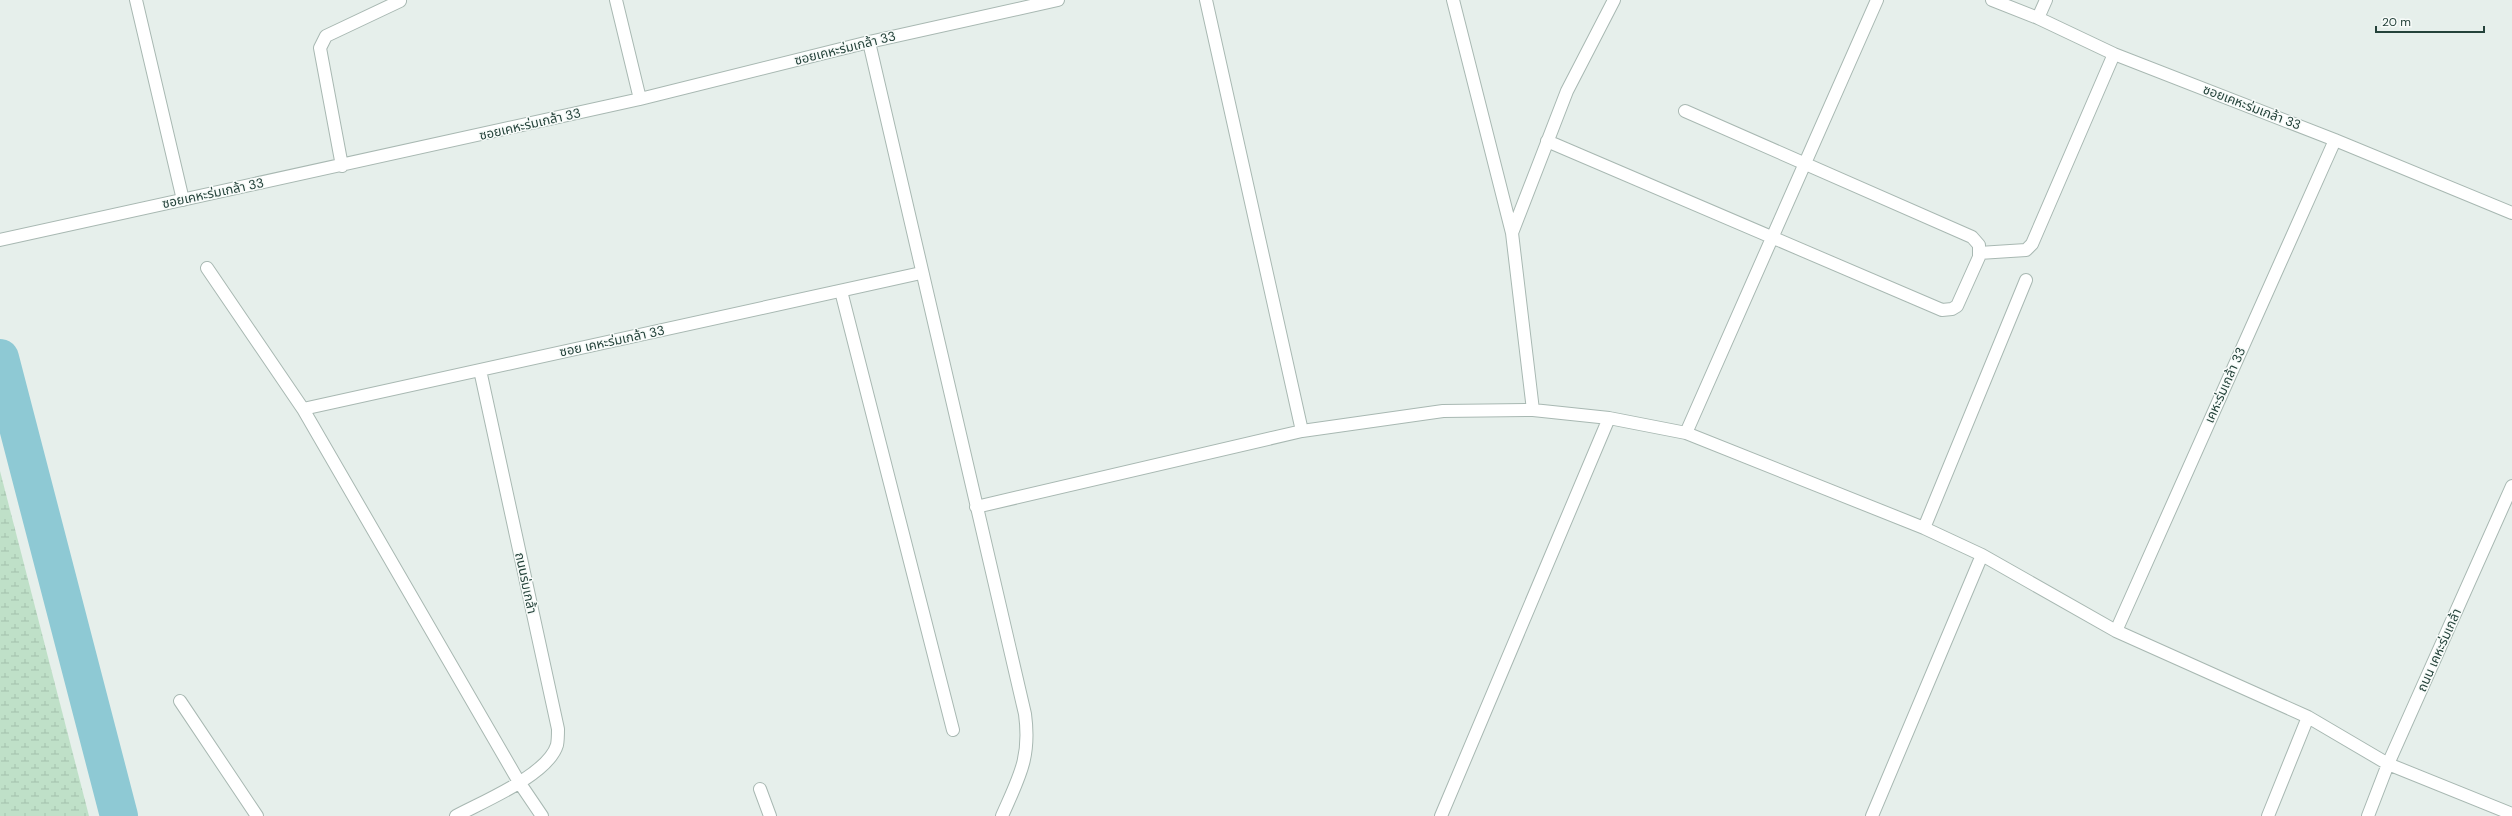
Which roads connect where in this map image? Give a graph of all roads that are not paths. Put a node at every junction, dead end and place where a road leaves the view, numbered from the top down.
1 (136, 0) edge
2 (400, 0) edge
3 (616, 0) edge
4 (1058, 0) edge
5 (1206, 0) edge
6 (1452, 0) edge
7 (1614, 0) edge
8 (1877, 0) edge
9 (1992, 0) edge
10 (2046, 0) edge
11 (2038, 18) junction
12 (869, 42) junction
13 (2114, 54) junction
14 (640, 99) junction
15 (1685, 111) dead end
16 (2335, 140) junction
17 (1547, 141) junction
18 (1804, 165) junction
19 (342, 166) junction
20 (183, 200) junction
21 (2512, 214) edge
22 (1512, 233) junction
23 (1773, 237) junction
24 (4, 239) edge
25 (1979, 253) junction
26 (208, 268) dead end
27 (921, 273) junction
28 (2026, 280) dead end
29 (841, 291) junction
30 (480, 370) junction
31 (303, 409) junction
32 (1533, 410) junction
33 (1609, 418) junction
34 (1302, 431) junction
35 (1686, 433) junction
36 (2512, 486) edge
37 (976, 507) junction
38 (2507, 509) edge
39 (1924, 528) junction
40 (1982, 555) junction
41 (2116, 630) junction
42 (180, 701) dead end
43 (2308, 717) junction
44 (952, 730) dead end
45 (2388, 764) junction
46 (520, 782) junction
47 (760, 789) dead end
48 (2512, 814) edge
49 (257, 816) edge
50 (456, 816) edge
51 (542, 816) edge
52 (770, 816) edge
53 (1002, 816) edge
54 (1441, 816) edge
55 (1872, 816) edge
56 (2268, 816) edge
57 (2368, 816) edge

1 - 20 street
2 - 19 street
3 - 14 street
4 - 12 street, ซอยเคหะร่มเกล้า 33
5 - 34 street
6 - 22 street
7 - 17 street
8 - 18 street
9 - 11 street, ซอยเคหะร่มเกล้า 33
10 - 11 street
11 - 13 street, ซอยเคหะร่มเกล้า 33
12 - 14 street, ซอยเคหะร่มเกล้า 33
12 - 27 street
13 - 16 street, ซอยเคหะร่มเกล้า 33
13 - 25 street
14 - 19 street, ซอยเคหะร่มเกล้า 33
15 - 18 street
16 - 21 street, ซอยเคหะร่มเกล้า 33
16 - 41 street, เคหะร่มเกล้า 33
17 - 22 street
17 - 23 street
18 - 23 street
18 - 25 street
19 - 20 street, ซอยเคหะร่มเกล้า 33
20 - 24 street, ซอยเคหะร่มเกล้า 33
22 - 32 street
23 - 25 street
23 - 35 street
26 - 31 street
27 - 29 street, ซอย เคหะร่มเกล้า 33
27 - 37 street
28 - 39 street
29 - 30 street, ซอย เคหะร่มเกล้า 33
29 - 44 street
30 - 31 street, ซอย เคหะร่มเกล้า 33
30 - 46 street, ถนนร่มเกล้า
31 - 46 street
32 - 33 street
32 - 34 street
33 - 35 street
33 - 54 street
34 - 37 street
35 - 39 street
36 - 38 street, ถนน เคหะร่มเกล้า
37 - 53 street
38 - 45 street, ถนน เคหะร่มเกล้า
39 - 40 street
40 - 41 street
40 - 55 street
41 - 43 street
42 - 49 street
43 - 45 street
43 - 56 street
45 - 48 street
45 - 57 street, ถนน เคหะร่มเกล้า
46 - 50 street, ถนนร่มเกล้า
46 - 51 street
47 - 52 street

